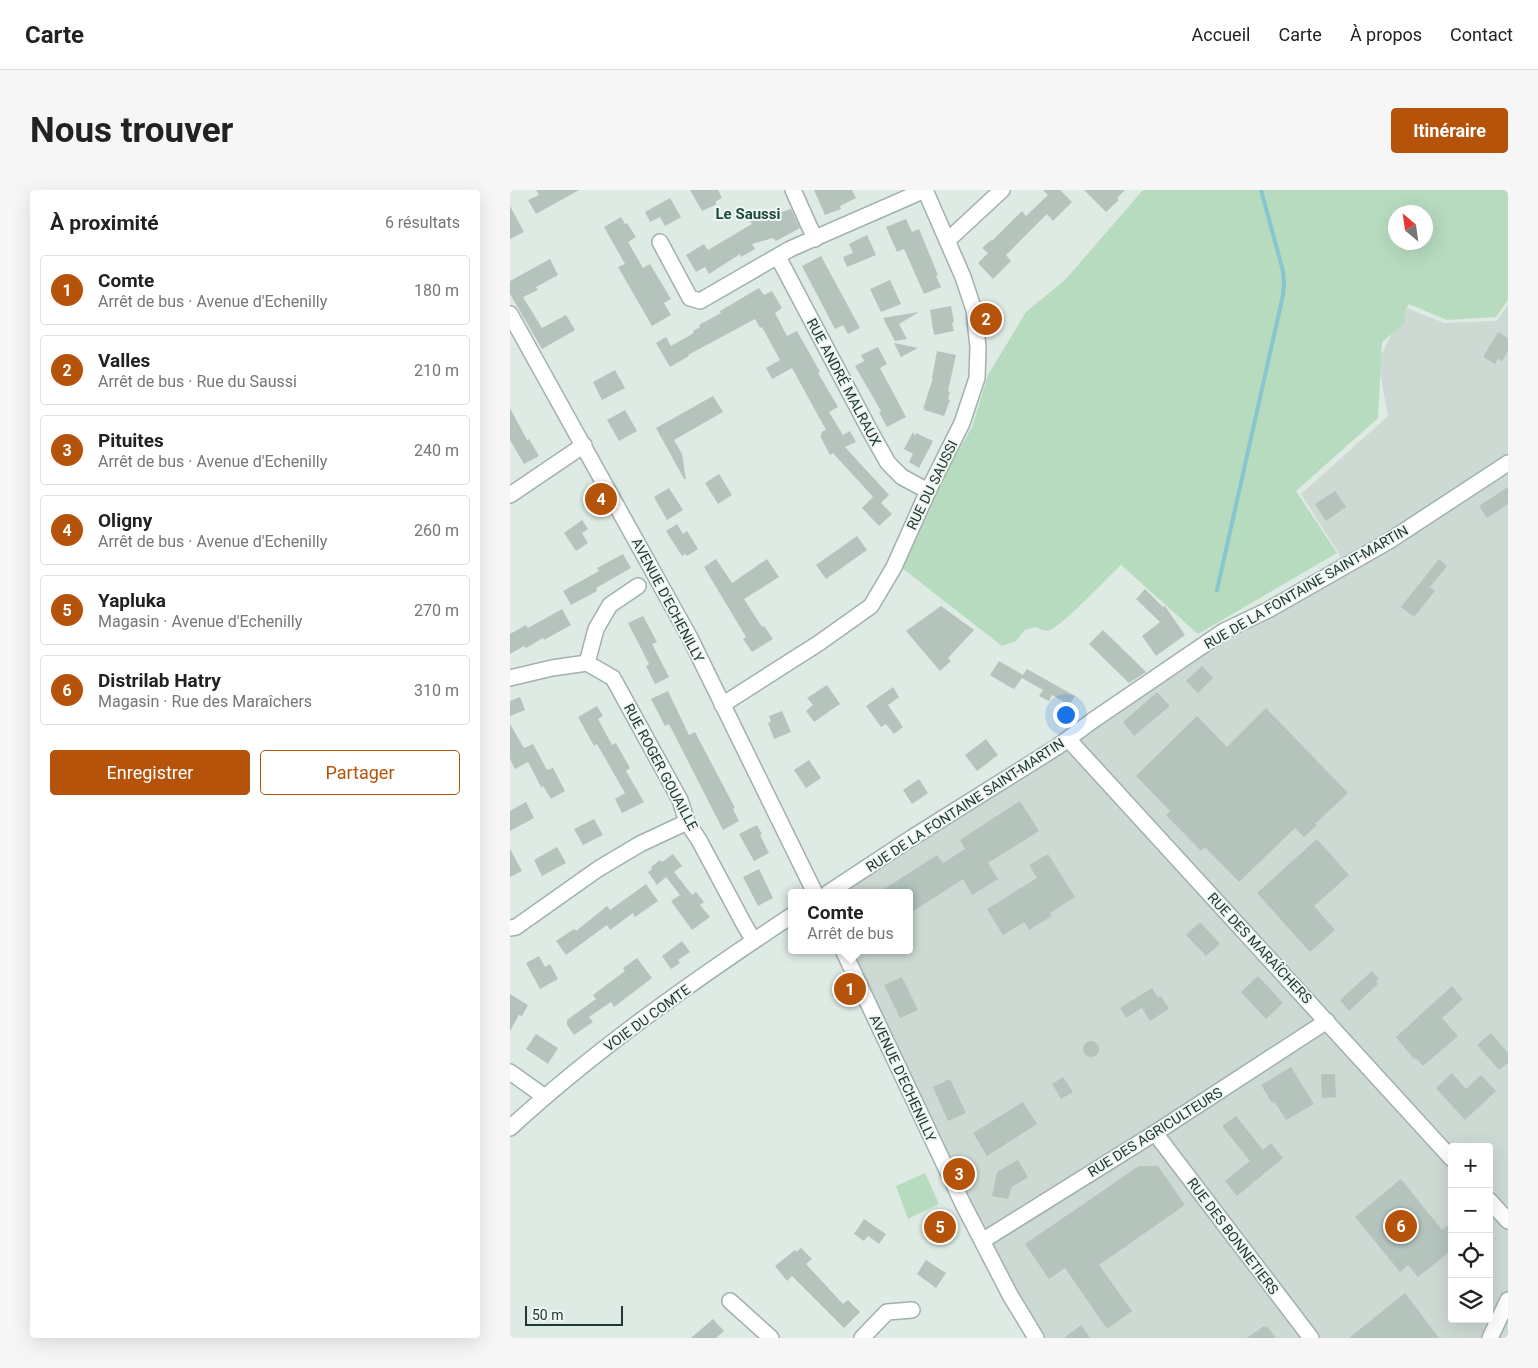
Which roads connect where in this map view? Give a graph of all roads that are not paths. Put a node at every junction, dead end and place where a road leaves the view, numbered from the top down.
1 (793, 190) edge
2 (925, 190) edge
3 (1002, 190) edge
4 (814, 239) junction
5 (948, 241) junction
6 (660, 242) dead end
7 (778, 257) junction
8 (510, 314) edge
9 (584, 445) junction
10 (1508, 463) edge
11 (928, 492) junction
12 (510, 495) edge
13 (638, 586) dead end
14 (587, 663) junction
15 (510, 678) edge
16 (722, 705) junction
17 (1068, 739) junction
18 (687, 822) junction
19 (813, 889) edge
20 (834, 889) edge
21 (788, 918) edge
22 (510, 928) edge
23 (754, 940) junction
24 (845, 954) edge
25 (1327, 1021) junction
26 (510, 1072) edge
27 (545, 1096) junction
28 (510, 1128) edge
29 (1155, 1133) junction
30 (1448, 1155) edge
31 (1493, 1204) edge
32 (1508, 1221) edge
33 (982, 1241) junction
34 (1508, 1300) edge
35 (730, 1301) dead end
36 (912, 1310) dead end
37 (771, 1338) edge
38 (862, 1338) edge
39 (1036, 1338) edge
40 (1312, 1338) edge
41 (1490, 1338) edge

1 - 4 street
2 - 4 street
2 - 5 street, RUE DU SAUSSI
3 - 5 street
4 - 7 street
5 - 11 street, RUE DU SAUSSI
6 - 7 street
7 - 11 street, RUE ANDRÉ MALRAUX
8 - 9 street, AVENUE D'ECHENILLY
9 - 12 street
9 - 16 street, AVENUE D'ECHENILLY
10 - 17 street, RUE DE LA FONTAINE SAINT-MARTIN
11 - 16 street, RUE DU SAUSSI
13 - 14 street
14 - 15 street
14 - 18 street, RUE ROGER GOUAILLE
16 - 19 street, AVENUE D'ECHENILLY
17 - 20 street, RUE DE LA FONTAINE SAINT-MARTIN
17 - 25 street, RUE DES MARAÎCHERS
18 - 22 street
18 - 23 street, RUE ROGER GOUAILLE
21 - 23 street, VOIE DU COMTE
23 - 27 street, VOIE DU COMTE
24 - 33 street, AVENUE D'ECHENILLY
25 - 29 street, RUE DES AGRICULTEURS
25 - 30 street, RUE DES MARAÎCHERS
26 - 27 street
27 - 28 street, VOIE DU COMTE
29 - 33 street, RUE DES AGRICULTEURS
29 - 40 street, RUE DES BONNETIERS
31 - 32 street
33 - 39 street, AVENUE D'ECHENILLY
34 - 41 street
35 - 37 street
36 - 38 street

